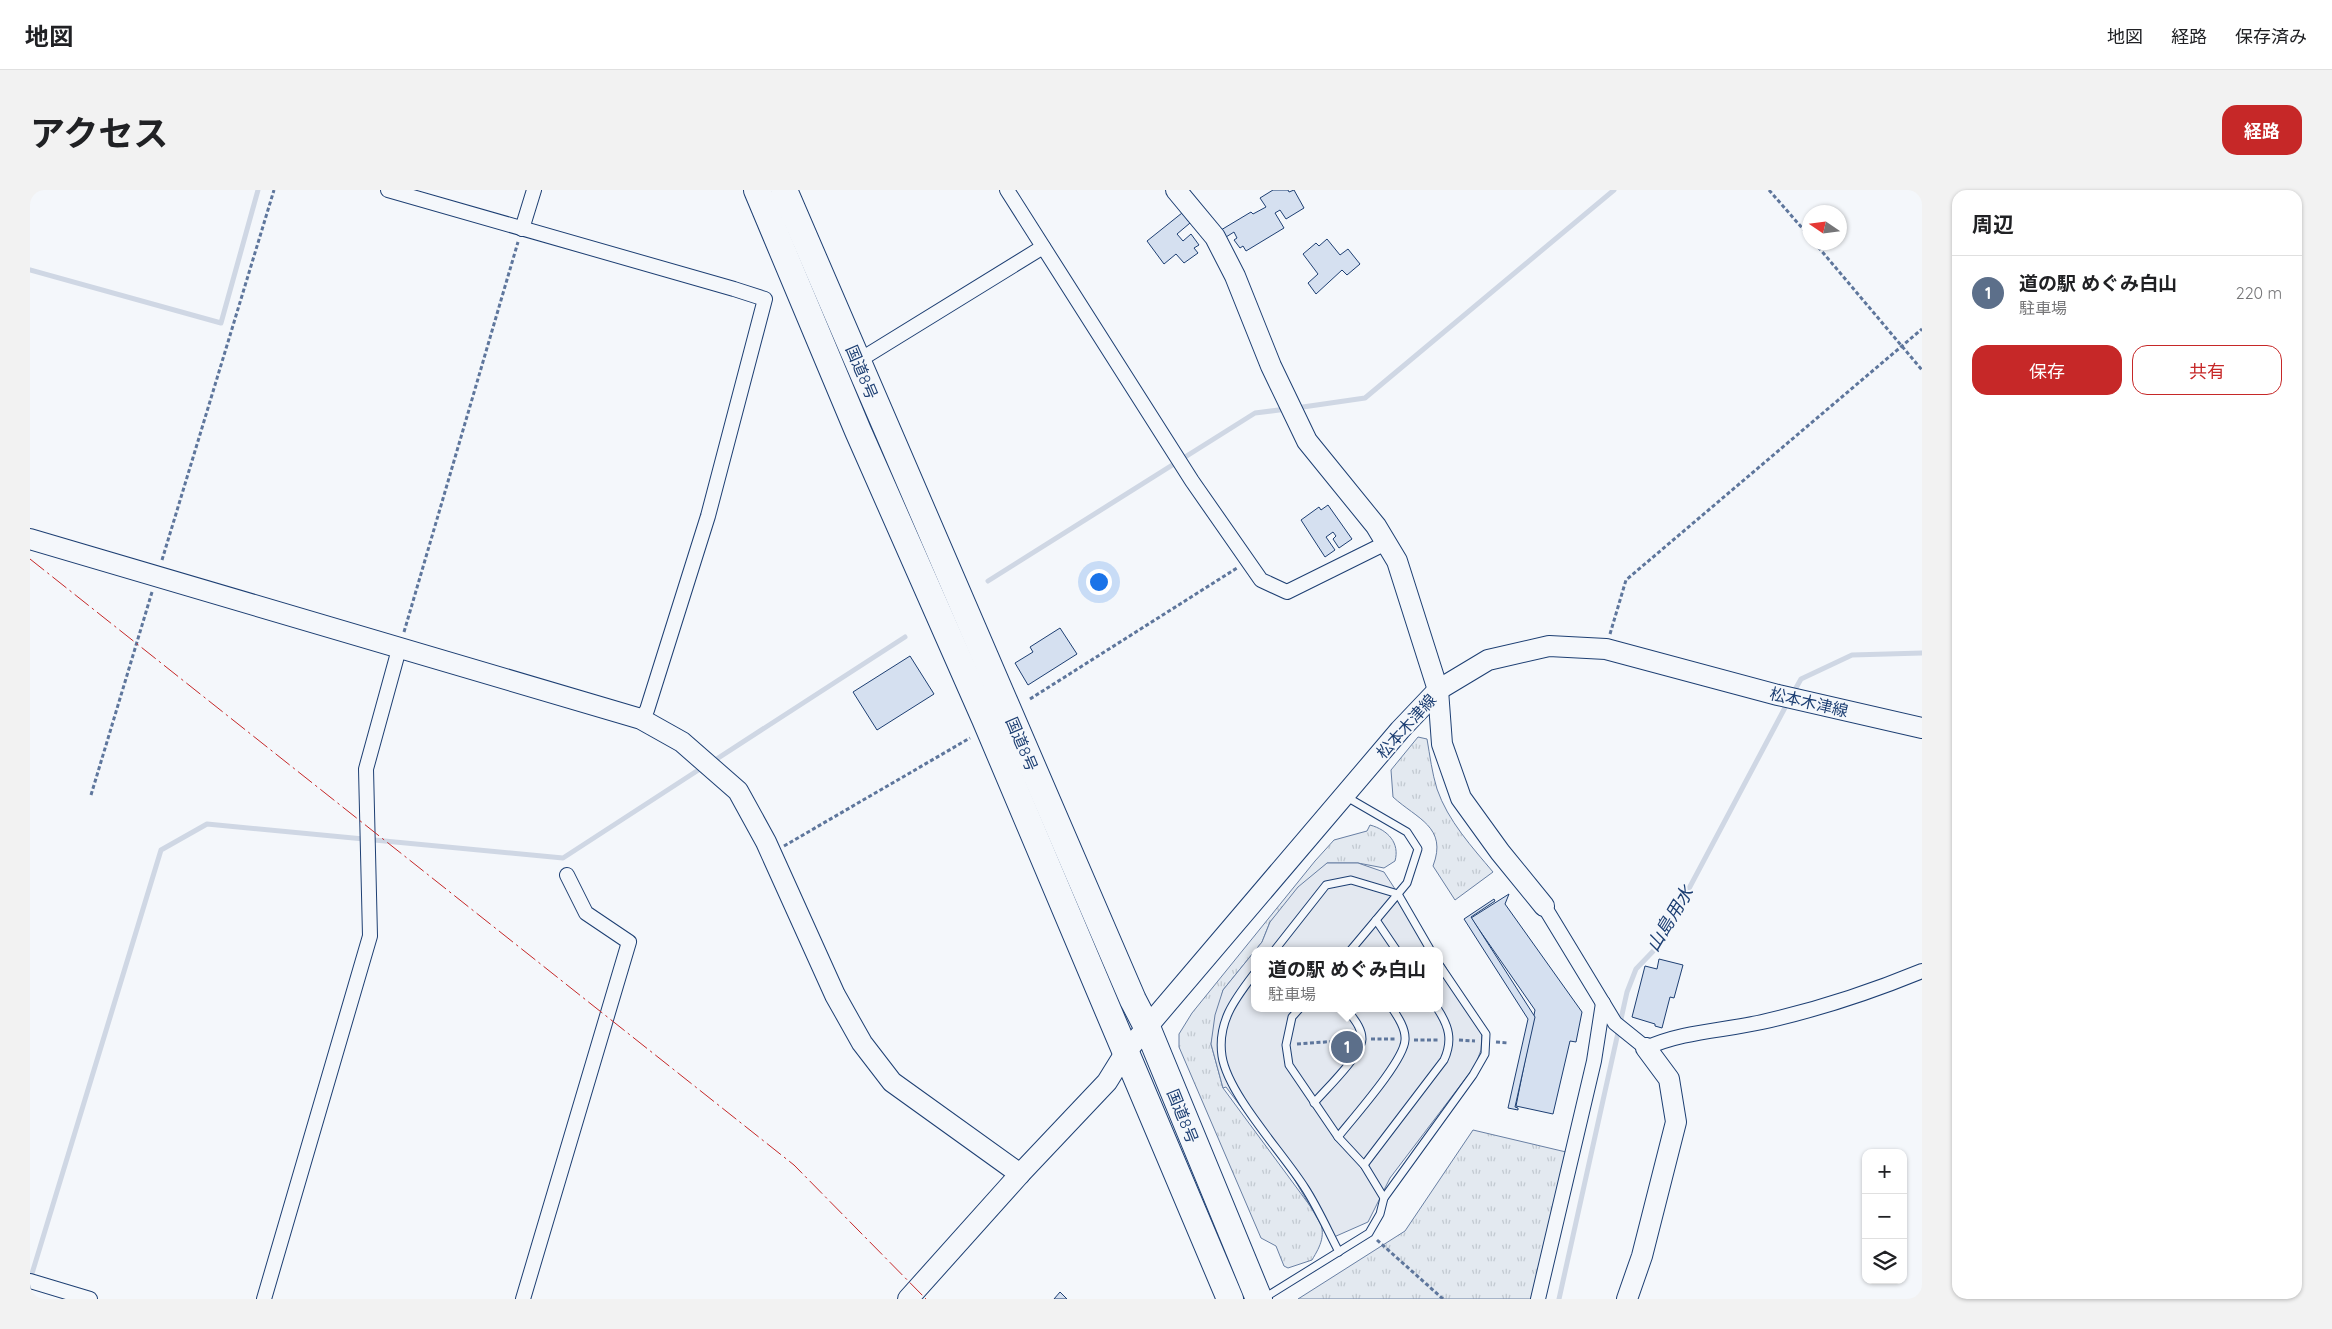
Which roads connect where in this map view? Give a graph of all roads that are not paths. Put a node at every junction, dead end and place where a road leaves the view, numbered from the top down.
1 (388, 190) edge
2 (534, 190) edge
3 (757, 190) edge
4 (784, 190) edge
5 (1007, 190) edge
6 (1176, 190) edge
7 (522, 229) junction
8 (1043, 247) junction
9 (858, 361) junction
10 (30, 539) edge
11 (1386, 543) junction
12 (399, 649) junction
13 (1438, 690) junction
14 (642, 719) junction
15 (1922, 728) edge
16 (1344, 796) junction
17 (567, 875) dead end
18 (1398, 894) junction
19 (1544, 906) joint
20 (1376, 920) junction
21 (1277, 947) edge
22 (1354, 947) edge
23 (1394, 947) edge
24 (1429, 947) edge
25 (1443, 970) edge
26 (1922, 971) edge
27 (1251, 978) edge
28 (1603, 1003) junction
29 (1297, 1012) edge
30 (1349, 1012) edge
31 (1395, 1012) edge
32 (1440, 1012) edge
33 (1147, 1027) junction
34 (1646, 1048) junction
35 (1125, 1052) junction
36 (1314, 1103) junction
37 (1338, 1137) junction
38 (1364, 1165) junction
39 (1020, 1174) junction
40 (1384, 1198) junction
41 (1339, 1252) junction
42 (33, 1282) edge
43 (90, 1299) edge
44 (264, 1299) edge
45 (523, 1299) edge
46 (908, 1299) edge
47 (1230, 1299) edge
48 (1259, 1299) edge
49 (1263, 1299) edge
50 (1538, 1299) edge
51 (1627, 1299) edge

1 - 7 street
2 - 7 street
3 - 35 highway, 国道8号
4 - 9 highway, 国道8号
5 - 8 street
6 - 11 street
7 - 14 street
8 - 9 street
8 - 11 street
9 - 33 highway, 国道8号
10 - 12 street
11 - 13 street
12 - 14 street
12 - 44 street
13 - 15 street, 松本木津線
13 - 16 street, 松本木津線
13 - 19 street
14 - 39 street
16 - 18 lane
16 - 33 street, 松本木津線
17 - 45 street
18 - 20 lane
18 - 21 lane
18 - 24 lane
19 - 28 street
20 - 22 lane
20 - 23 lane
25 - 40 lane
26 - 34 street
27 - 41 lane
28 - 34 street
28 - 50 street
29 - 36 lane
30 - 36 lane
31 - 37 lane
32 - 38 lane
33 - 35 street, 松本木津線
33 - 48 highway, 国道8号
34 - 51 street
35 - 39 street, 松本木津線
35 - 47 highway, 国道8号
36 - 37 lane
37 - 38 lane
38 - 40 lane
39 - 46 street, 松本木津線
40 - 41 lane
41 - 49 lane
42 - 43 street

